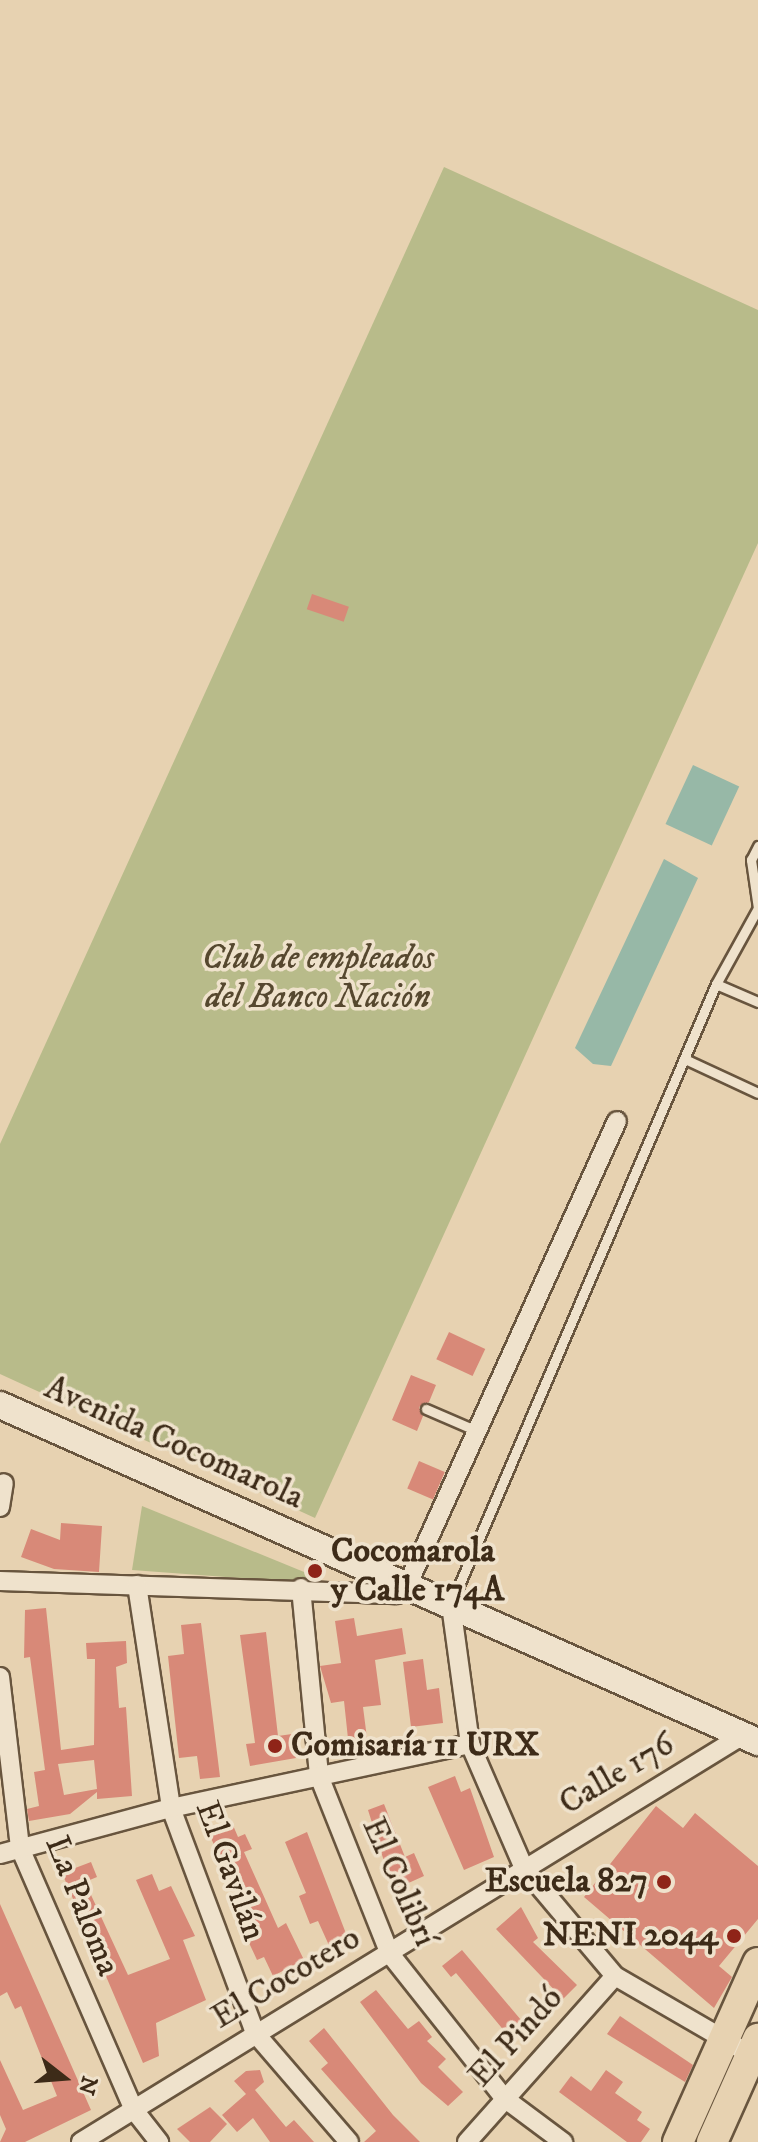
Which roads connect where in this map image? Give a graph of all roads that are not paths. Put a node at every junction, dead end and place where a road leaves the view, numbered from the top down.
1 (758, 846) edge
2 (758, 908) edge
3 (716, 984) junction
4 (758, 1002) edge
5 (687, 1060) junction
6 (758, 1093) edge
7 (617, 1121) dead end
8 (0, 1405) edge
9 (426, 1409) dead end
10 (477, 1431) junction
11 (4, 1483) dead end
12 (0, 1507) edge
13 (0, 1581) edge
14 (137, 1585) junction
15 (407, 1586) junction
16 (301, 1588) junction
17 (451, 1605) junction
18 (0, 1677) edge
19 (750, 1738) edge
20 (470, 1744) junction
21 (319, 1776) junction
22 (171, 1808) junction
23 (20, 1848) junction
24 (0, 1854) edge
25 (524, 1868) junction
26 (390, 1954) junction
27 (758, 1963) edge
28 (615, 1976) junction
29 (255, 2033) junction
30 (722, 2042) junction
31 (756, 2051) edge
32 (504, 2098) junction
33 (134, 2110) junction
34 (81, 2142) edge
35 (159, 2142) edge
36 (349, 2142) edge
37 (467, 2142) edge
38 (563, 2142) edge
39 (678, 2142) edge
40 (712, 2142) edge

1 - 2 lane
2 - 3 lane
3 - 4 lane
3 - 5 lane
5 - 6 lane
5 - 17 lane
7 - 10 street
8 - 15 main road, Avenida Cocomarola
9 - 10 lane
10 - 15 street
11 - 12 street
13 - 14 street
14 - 16 street
14 - 22 street, El Gavilán
15 - 16 street
15 - 17 main road, Avenida Cocomarola
16 - 21 street, El Colibrí
17 - 19 main road, Avenida Cocomarola
17 - 20 street
18 - 23 street, La Paloma
19 - 25 street, Calle 176
20 - 21 street
20 - 25 street
21 - 22 street
21 - 26 street, El Colibrí
22 - 23 street
22 - 29 street, El Gavilán
23 - 24 street
23 - 33 street, La Paloma
25 - 26 street, El Cocotero
25 - 28 street
26 - 29 street, El Cocotero
26 - 32 street, El Colibrí
27 - 30 main road
28 - 30 street
28 - 32 street, El Pindó
29 - 33 street, El Cocotero
29 - 36 street, El Gavilán
30 - 31 street
30 - 39 main road
31 - 40 main road
32 - 37 street, El Pindó
32 - 38 street, El Colibrí
33 - 34 street, El Cocotero
33 - 35 street, La Paloma

